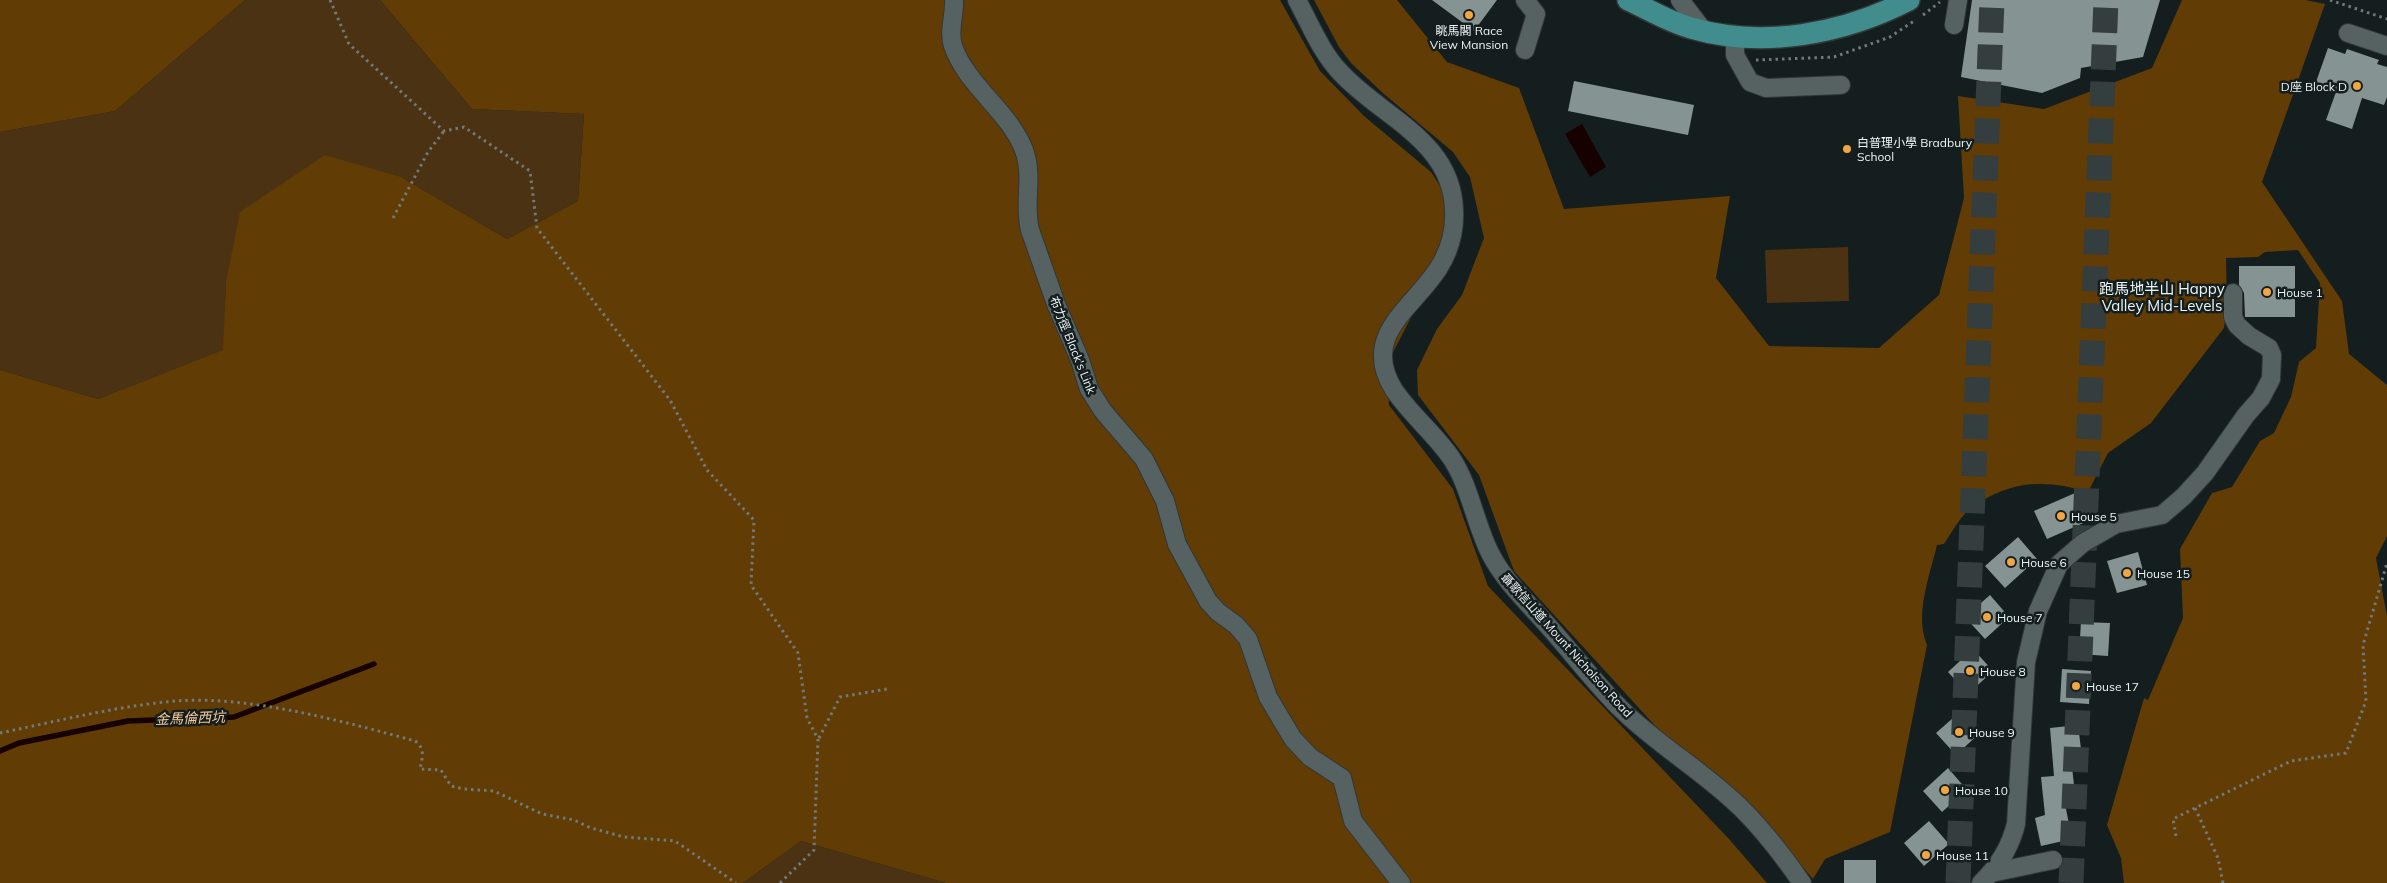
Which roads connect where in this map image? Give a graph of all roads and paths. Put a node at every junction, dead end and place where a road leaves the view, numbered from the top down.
1 (330, 0) edge
2 (954, 0) edge
3 (1297, 0) edge
4 (1525, 0) edge
5 (1628, 0) edge
6 (1680, 0) edge
7 (1909, 0) edge
8 (1958, 0) edge
9 (2330, 0) edge
10 (2387, 19) edge
11 (1954, 25) dead end
12 (1703, 30) junction
13 (2348, 33) dead end
14 (1735, 36) junction
15 (2387, 46) edge
16 (1526, 50) dead end
17 (1841, 84) dead end
18 (444, 131) junction
19 (393, 218) dead end
20 (2233, 293) dead end
21 (2387, 563) edge
22 (887, 689) dead end
23 (0, 733) edge
24 (818, 739) junction
25 (2195, 808) junction
26 (2176, 836) dead end
27 (2053, 860) dead end
28 (1986, 878) edge
29 (736, 883) edge
30 (780, 883) edge
31 (1401, 883) edge
32 (1802, 883) edge
33 (2223, 883) edge

1 - 18 path
2 - 31 street, 布力徑 Black's Link
3 - 32 street, 聶歌信山道 Mount Nicholson Road
4 - 16 street
5 - 12 main road
6 - 12 street
7 - 14 main road
8 - 11 street
9 - 10 path
12 - 14 main road
13 - 15 street
14 - 17 street
18 - 19 path
18 - 24 path
20 - 28 street
21 - 25 path
22 - 24 path
23 - 29 path
24 - 30 path
25 - 26 path
25 - 33 path
27 - 28 street

